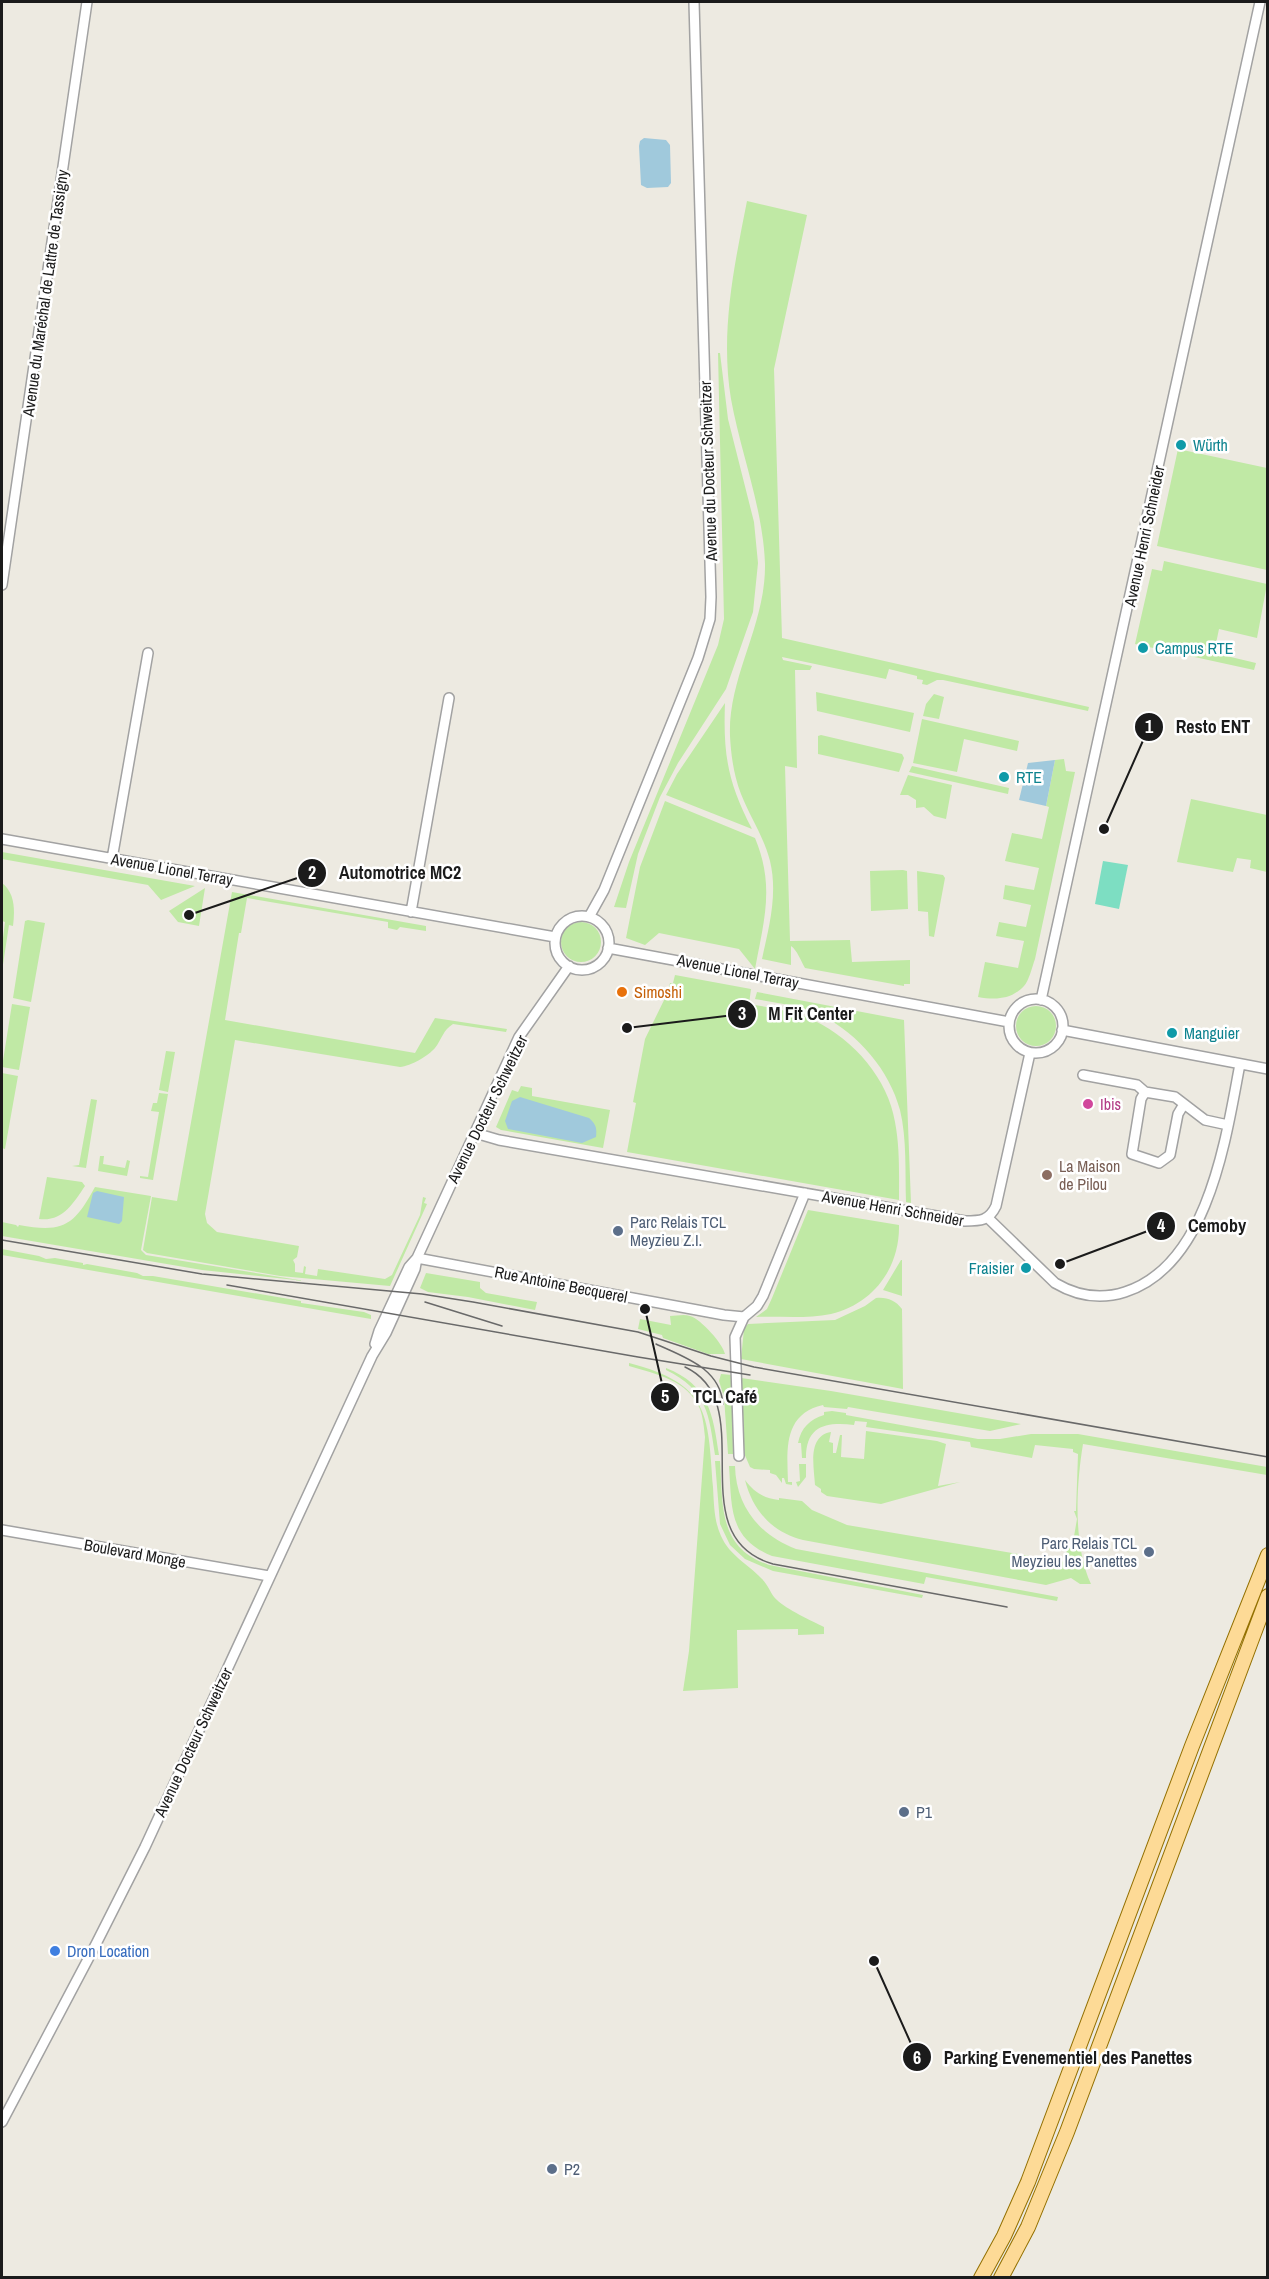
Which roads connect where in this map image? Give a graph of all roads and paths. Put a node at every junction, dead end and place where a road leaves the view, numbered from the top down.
1 (87, 2) edge
2 (694, 2) edge
3 (1260, 2) edge
4 (2, 585) edge
5 (148, 653) dead end
6 (449, 698) dead end
7 (2, 839) edge
8 (112, 859) junction
9 (411, 912) junction
10 (590, 917) junction
11 (555, 937) junction
12 (608, 948) junction
13 (569, 966) junction
14 (1041, 1000) junction
15 (1009, 1022) junction
16 (1062, 1030) junction
17 (1030, 1053) junction
18 (1240, 1064) junction
19 (1268, 1069) edge
20 (1083, 1075) dead end
21 (1145, 1092) junction
22 (1184, 1104) junction
23 (1228, 1125) junction
24 (475, 1133) junction
25 (805, 1193) junction
26 (988, 1218) junction
27 (417, 1258) junction
28 (744, 1317) junction
29 (739, 1456) dead end
30 (2, 1530) edge
31 (1268, 1555) edge
32 (269, 1576) junction
33 (1268, 1596) edge
34 (2, 2122) edge
35 (981, 2277) edge
36 (1001, 2277) edge

1 - 4 street, Avenue du Maréchal de Lattre de Tassigny
2 - 10 street, Avenue du Docteur Schweitzer
3 - 14 street, Avenue Henri Schneider
5 - 8 street
6 - 9 street
7 - 8 street, Avenue Lionel Terray
8 - 9 street, Avenue Lionel Terray
9 - 11 street, Avenue Lionel Terray
10 - 11 street
10 - 12 street
11 - 13 street
12 - 13 street
12 - 15 street, Avenue Lionel Terray
13 - 24 street, Avenue Docteur Schweitzer
14 - 15 street
14 - 16 street
15 - 17 street
16 - 17 street
16 - 18 street
17 - 26 street, Avenue Henri Schneider
18 - 19 street
18 - 23 street
20 - 21 street
21 - 22 street
21 - 22 street
22 - 23 street
23 - 26 street
24 - 25 street, Avenue Henri Schneider
24 - 27 street, Avenue Docteur Schweitzer
25 - 26 street, Avenue Henri Schneider
25 - 28 street
27 - 28 street, Rue Antoine Becquerel
27 - 32 street, Avenue Docteur Schweitzer
28 - 29 street
30 - 32 street, Boulevard Monge
31 - 35 main road
32 - 34 street, Avenue Docteur Schweitzer
33 - 36 main road

